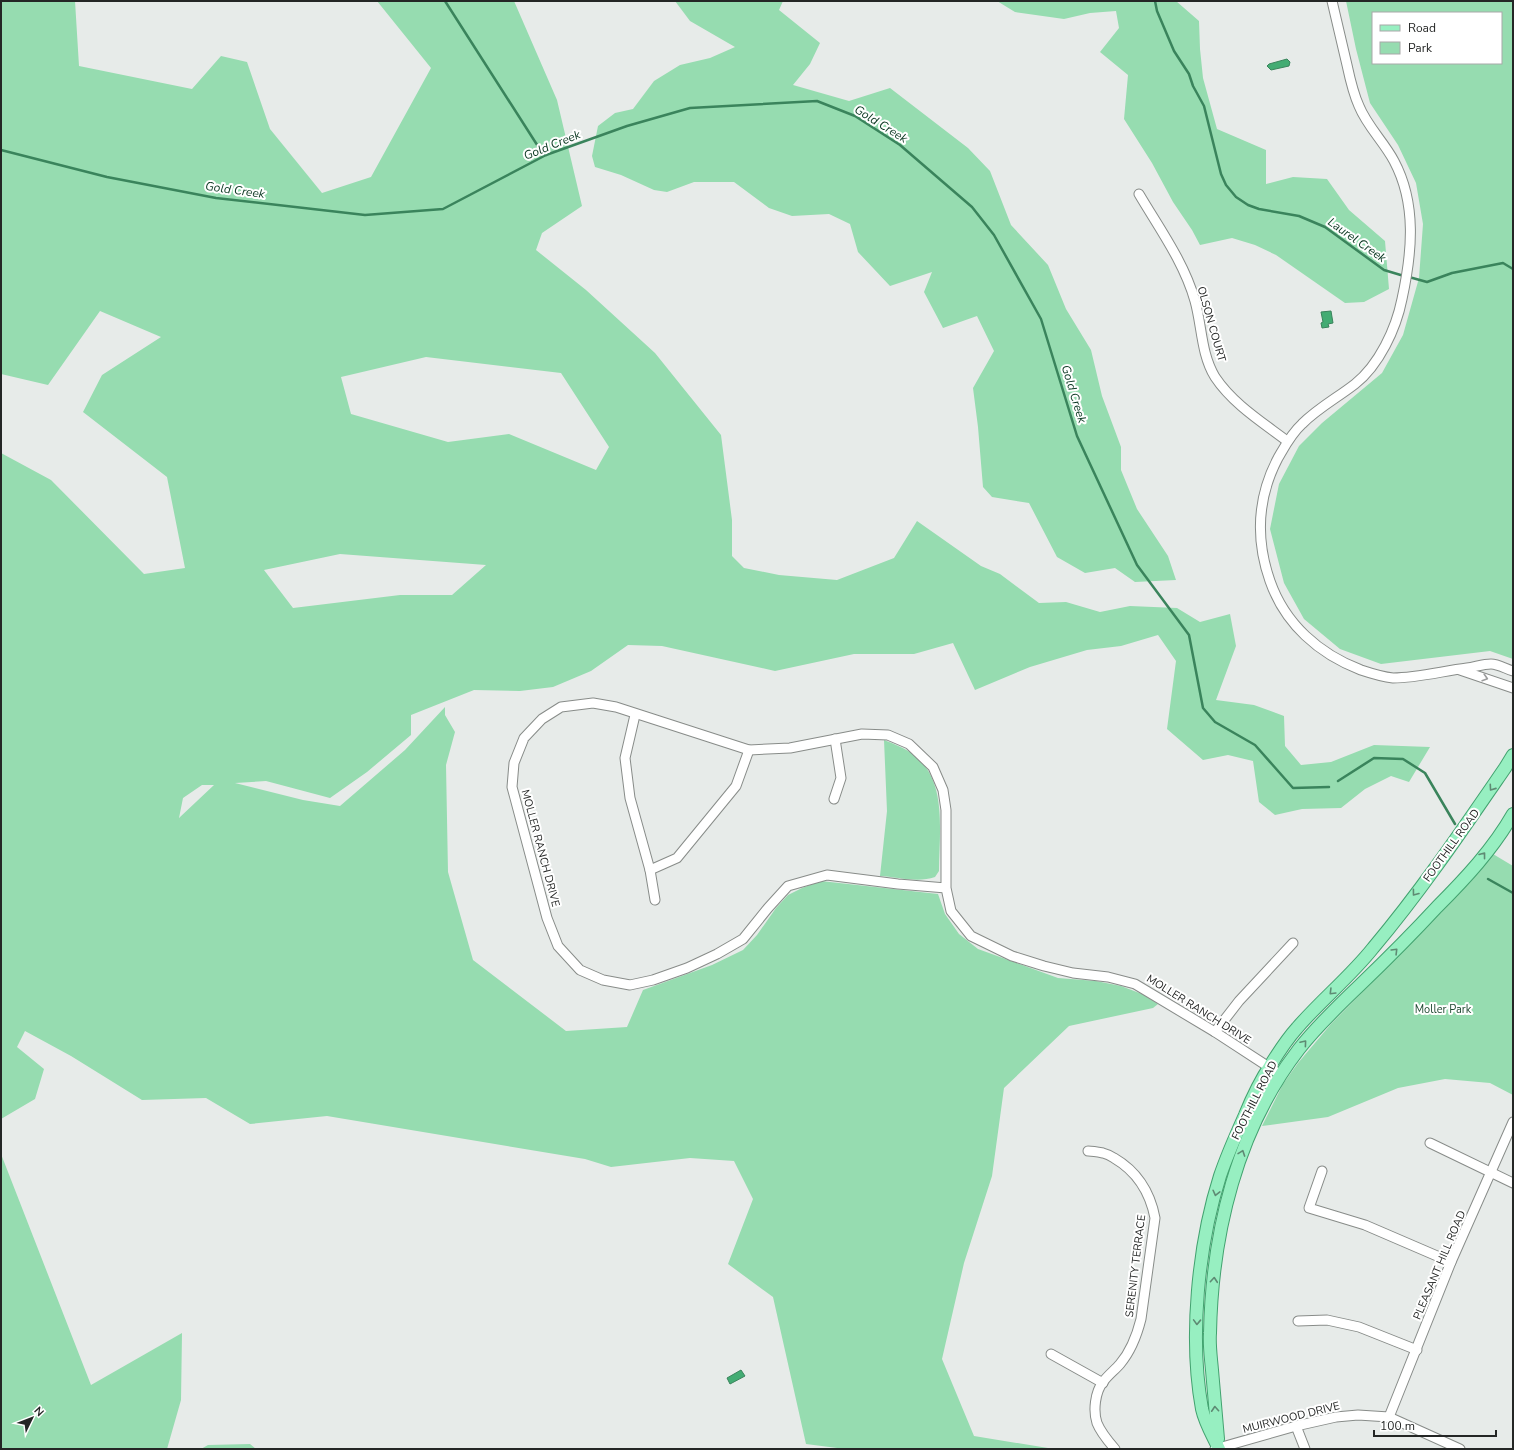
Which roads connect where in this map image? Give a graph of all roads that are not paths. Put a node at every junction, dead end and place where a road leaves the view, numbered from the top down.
1 (1332, 1) edge
2 (1139, 194) dead end
3 (1287, 441) junction
4 (1456, 669) junction
5 (1513, 671) edge
6 (1513, 688) edge
7 (635, 715) junction
8 (835, 739) junction
9 (749, 750) junction
10 (1513, 755) edge
11 (834, 798) dead end
12 (1513, 814) edge
13 (650, 870) junction
14 (946, 888) junction
15 (655, 900) dead end
16 (1293, 943) dead end
17 (1215, 1032) junction
18 (1268, 1067) junction
19 (1281, 1075) junction
20 (1513, 1122) edge
21 (1430, 1143) dead end
22 (1088, 1151) dead end
23 (1322, 1171) dead end
24 (1492, 1173) junction
25 (1513, 1182) edge
26 (1451, 1262) junction
27 (1298, 1320) dead end
28 (1417, 1350) junction
29 (1050, 1354) dead end
30 (1102, 1383) junction
31 (1389, 1417) junction
32 (1296, 1426) junction
33 (1115, 1449) edge
34 (1217, 1449) edge
35 (1305, 1449) edge
36 (1460, 1449) edge

1 - 3 street
2 - 3 street, OLSON COURT
3 - 4 street
4 - 5 street
4 -> 6 street
7 - 9 street, MOLLER RANCH DRIVE
7 - 13 street
7 - 14 street, MOLLER RANCH DRIVE
8 - 9 street, MOLLER RANCH DRIVE
8 - 11 street
8 - 14 street, MOLLER RANCH DRIVE
9 - 13 street
10 -> 18 main road, FOOTHILL ROAD
19 -> 12 main road, FOOTHILL ROAD
13 - 15 street
14 - 17 street, MOLLER RANCH DRIVE
16 - 17 street
17 - 18 street, MOLLER RANCH DRIVE
18 - 19 street, MOLLER RANCH DRIVE
18 -> 34 main road, FOOTHILL ROAD
34 -> 19 main road, FOOTHILL ROAD
20 - 24 street, PLEASANT HILL ROAD
21 - 24 street
22 - 30 street, SERENITY TERRACE
23 - 26 street
24 - 25 street
24 - 26 street, PLEASANT HILL ROAD
26 - 28 street, PLEASANT HILL ROAD
27 - 28 street
28 - 31 street, PLEASANT HILL ROAD
29 - 30 street
30 - 33 street, SERENITY TERRACE
31 - 32 street, MUIRWOOD DRIVE
31 - 36 street, MUIRWOOD DRIVE
32 - 34 street, MUIRWOOD DRIVE
32 - 35 street

